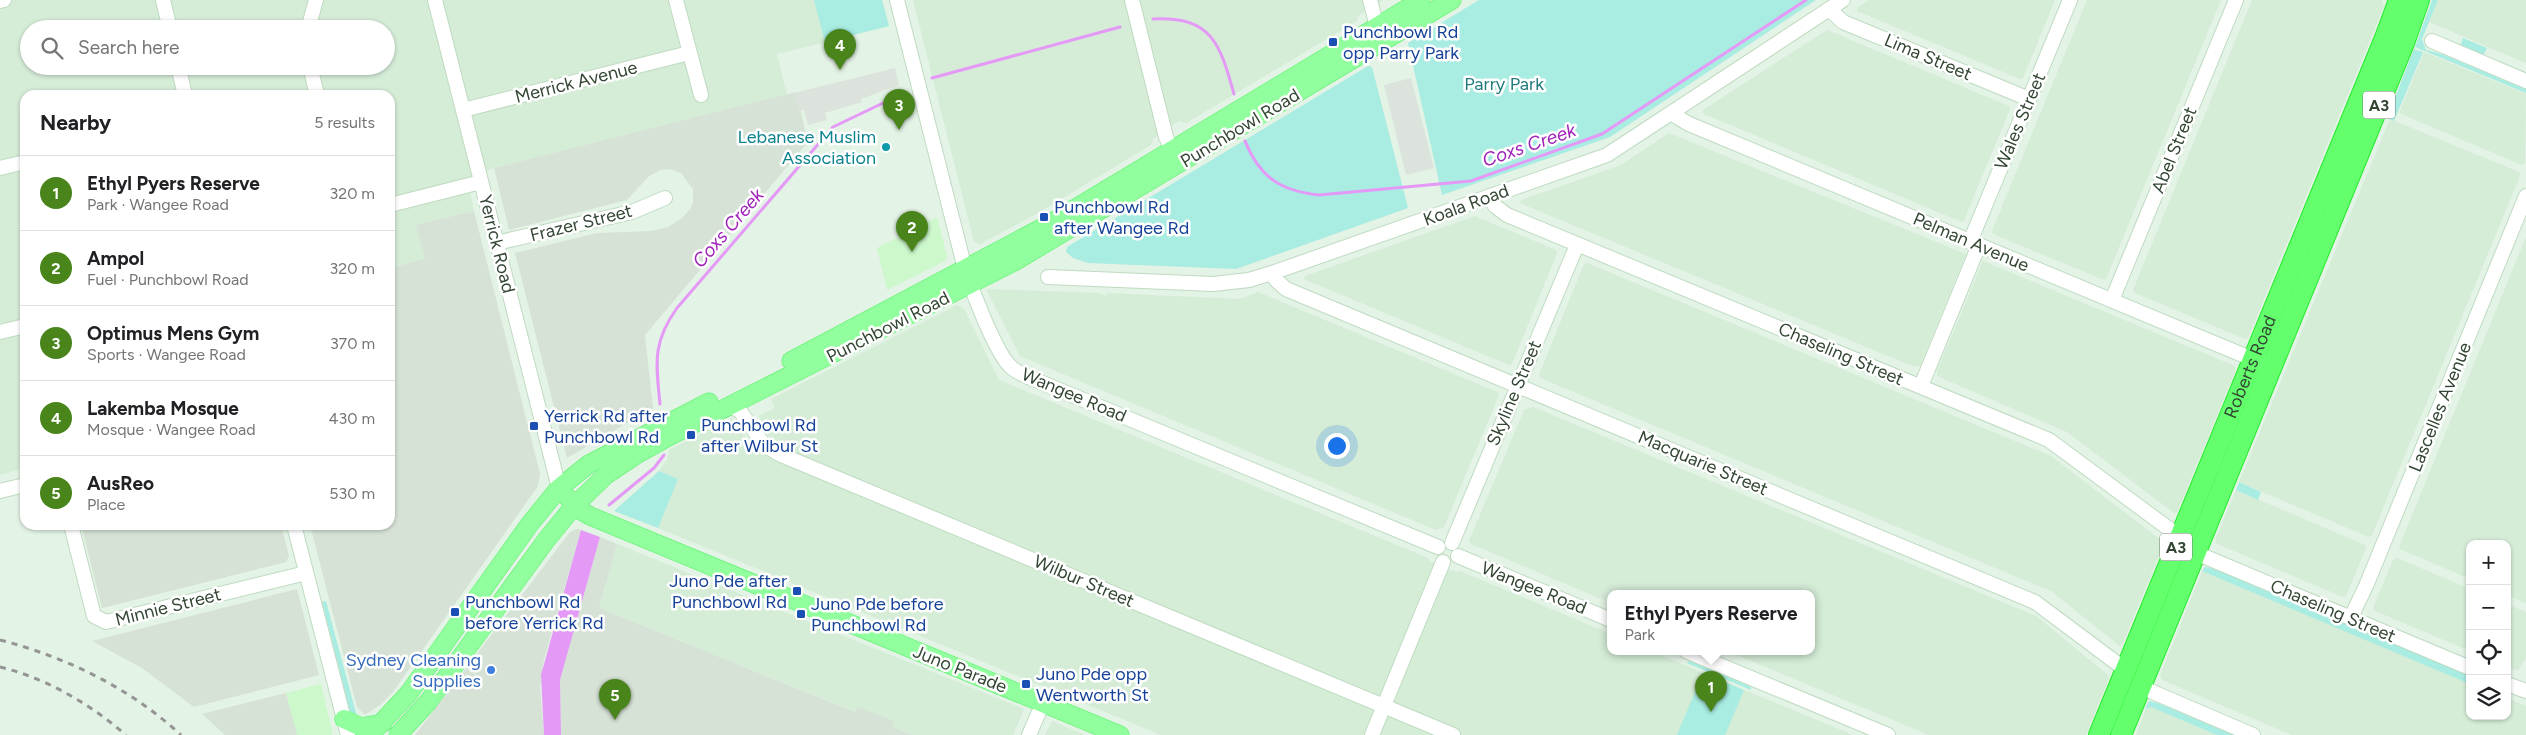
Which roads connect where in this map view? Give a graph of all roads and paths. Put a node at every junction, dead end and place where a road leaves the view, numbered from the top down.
1 (4, 0) edge
2 (163, 0) edge
3 (316, 0) edge
4 (435, 0) edge
5 (676, 0) edge
6 (897, 0) edge
7 (1132, 0) edge
8 (1370, 0) edge
9 (1421, 0) edge
10 (1452, 0) edge
11 (1843, 0) edge
12 (2070, 0) edge
13 (2236, 0) edge
14 (2399, 0) edge
15 (2419, 0) edge
16 (0, 1) edge
17 (1829, 9) junction
18 (168, 20) edge
19 (310, 20) edge
20 (1377, 26) junction
21 (2432, 42) dead end
22 (690, 53) junction
23 (180, 75) edge
24 (312, 75) edge
25 (2526, 81) edge
26 (184, 90) edge
27 (316, 90) edge
28 (701, 95) dead end
29 (2029, 99) junction
30 (463, 110) junction
31 (1672, 114) junction
32 (1172, 150) junction
33 (20, 163) edge
34 (0, 168) edge
35 (481, 182) junction
36 (1490, 196) junction
37 (2526, 196) edge
38 (665, 198) dead end
39 (395, 204) edge
40 (1974, 243) junction
41 (496, 244) junction
42 (1577, 245) junction
43 (1272, 274) junction
44 (968, 277) junction
45 (1048, 277) dead end
46 (2112, 300) junction
47 (20, 327) edge
48 (0, 332) edge
49 (2253, 359) junction
50 (2272, 367) junction
51 (1518, 385) junction
52 (1921, 386) junction
53 (730, 406) junction
54 (20, 486) edge
55 (560, 488) junction
56 (0, 491) edge
57 (574, 506) junction
58 (72, 530) edge
59 (295, 530) edge
60 (2180, 538) junction
61 (1445, 545) junction
62 (2196, 553) junction
63 (1458, 556) junction
64 (1443, 562) junction
65 (306, 573) junction
66 (1607, 618) edge
67 (2351, 618) junction
68 (1696, 655) edge
69 (2466, 666) edge
70 (2126, 670) junction
71 (2511, 685) edge
72 (2141, 687) junction
73 (2526, 691) edge
74 (1043, 702) junction
75 (1384, 706) junction
76 (384, 723) junction
77 (346, 727) edge
78 (370, 735) edge
79 (398, 735) edge
80 (1029, 735) edge
81 (1120, 735) edge
82 (1372, 735) edge
83 (1453, 735) edge
84 (1888, 735) edge
85 (2099, 735) edge
86 (2121, 735) edge
87 (2253, 735) edge

1 - 16 street
2 - 18 street
3 - 19 street
4 - 30 street, Yerrick Road
5 - 22 street
6 - 44 street, Wangee Road
7 - 32 street
8 - 20 street
9 - 20 main road, Punchbowl Road
10 - 44 main road, Punchbowl Road
11 - 17 street, Koala Road
12 - 29 street, Wales Street
13 - 46 street, Abel Street
14 - 49 highway, Roberts Road / A3
15 - 50 highway, Roberts Road / A3
17 - 29 street, Lima Street
17 - 31 street, Koala Road
20 - 32 main road, Punchbowl Road
21 - 25 street
22 - 28 street
22 - 30 street, Merrick Avenue
23 - 26 street
24 - 27 street
29 - 40 street, Wales Street
30 - 35 street, Yerrick Road
31 - 36 street, Koala Road
31 - 40 street, Pelman Avenue
32 - 44 main road, Punchbowl Road
33 - 34 street
35 - 39 street
35 - 41 street, Yerrick Road
36 - 42 street, Chaseling Street
36 - 43 street, Koala Road
37 - 67 street, Lascelles Avenue
38 - 41 street, Frazer Street
40 - 46 street, Pelman Avenue
40 - 52 street, Wales Street
41 - 55 street, Yerrick Road
42 - 51 street, Skyline Street
42 - 52 street, Chaseling Street
43 - 45 street, Koala Road
43 - 51 street, Macquarie Street
44 - 53 main road, Punchbowl Road
44 - 55 main road, Punchbowl Road
44 - 61 street, Wangee Road
46 - 49 street, Pelman Avenue
47 - 48 street
49 - 50 street, Pelman Avenue
49 - 60 highway, Roberts Road / A3
50 - 62 highway, Roberts Road / A3
51 - 61 street, Skyline Street
51 - 70 street, Macquarie Street
52 - 60 street, Chaseling Street
53 - 57 main road, Punchbowl Road
53 - 75 street, Wilbur Street
54 - 56 street
55 - 57 main road, Juno Parade
55 - 76 main road, Punchbowl Road
57 - 74 main road, Juno Parade
57 - 79 main road, Punchbowl Road
58 - 65 street, Minnie Street
59 - 65 street
60 - 70 highway, Roberts Road / A3
61 - 63 street
61 - 64 street
62 - 67 street, Chaseling Street
62 - 72 highway, Roberts Road / A3
63 - 64 street
63 - 66 street, Wangee Road
64 - 75 street
65 - 77 street
67 - 69 street, Chaseling Street
68 - 84 street
70 - 85 highway, Roberts Road / A3
71 - 73 street
72 - 86 highway, Roberts Road / A3
72 - 87 street
74 - 80 street
74 - 81 main road, Juno Parade
75 - 82 street
75 - 83 street, Wilbur Street
76 - 77 main road
76 - 78 main road, Punchbowl Road

